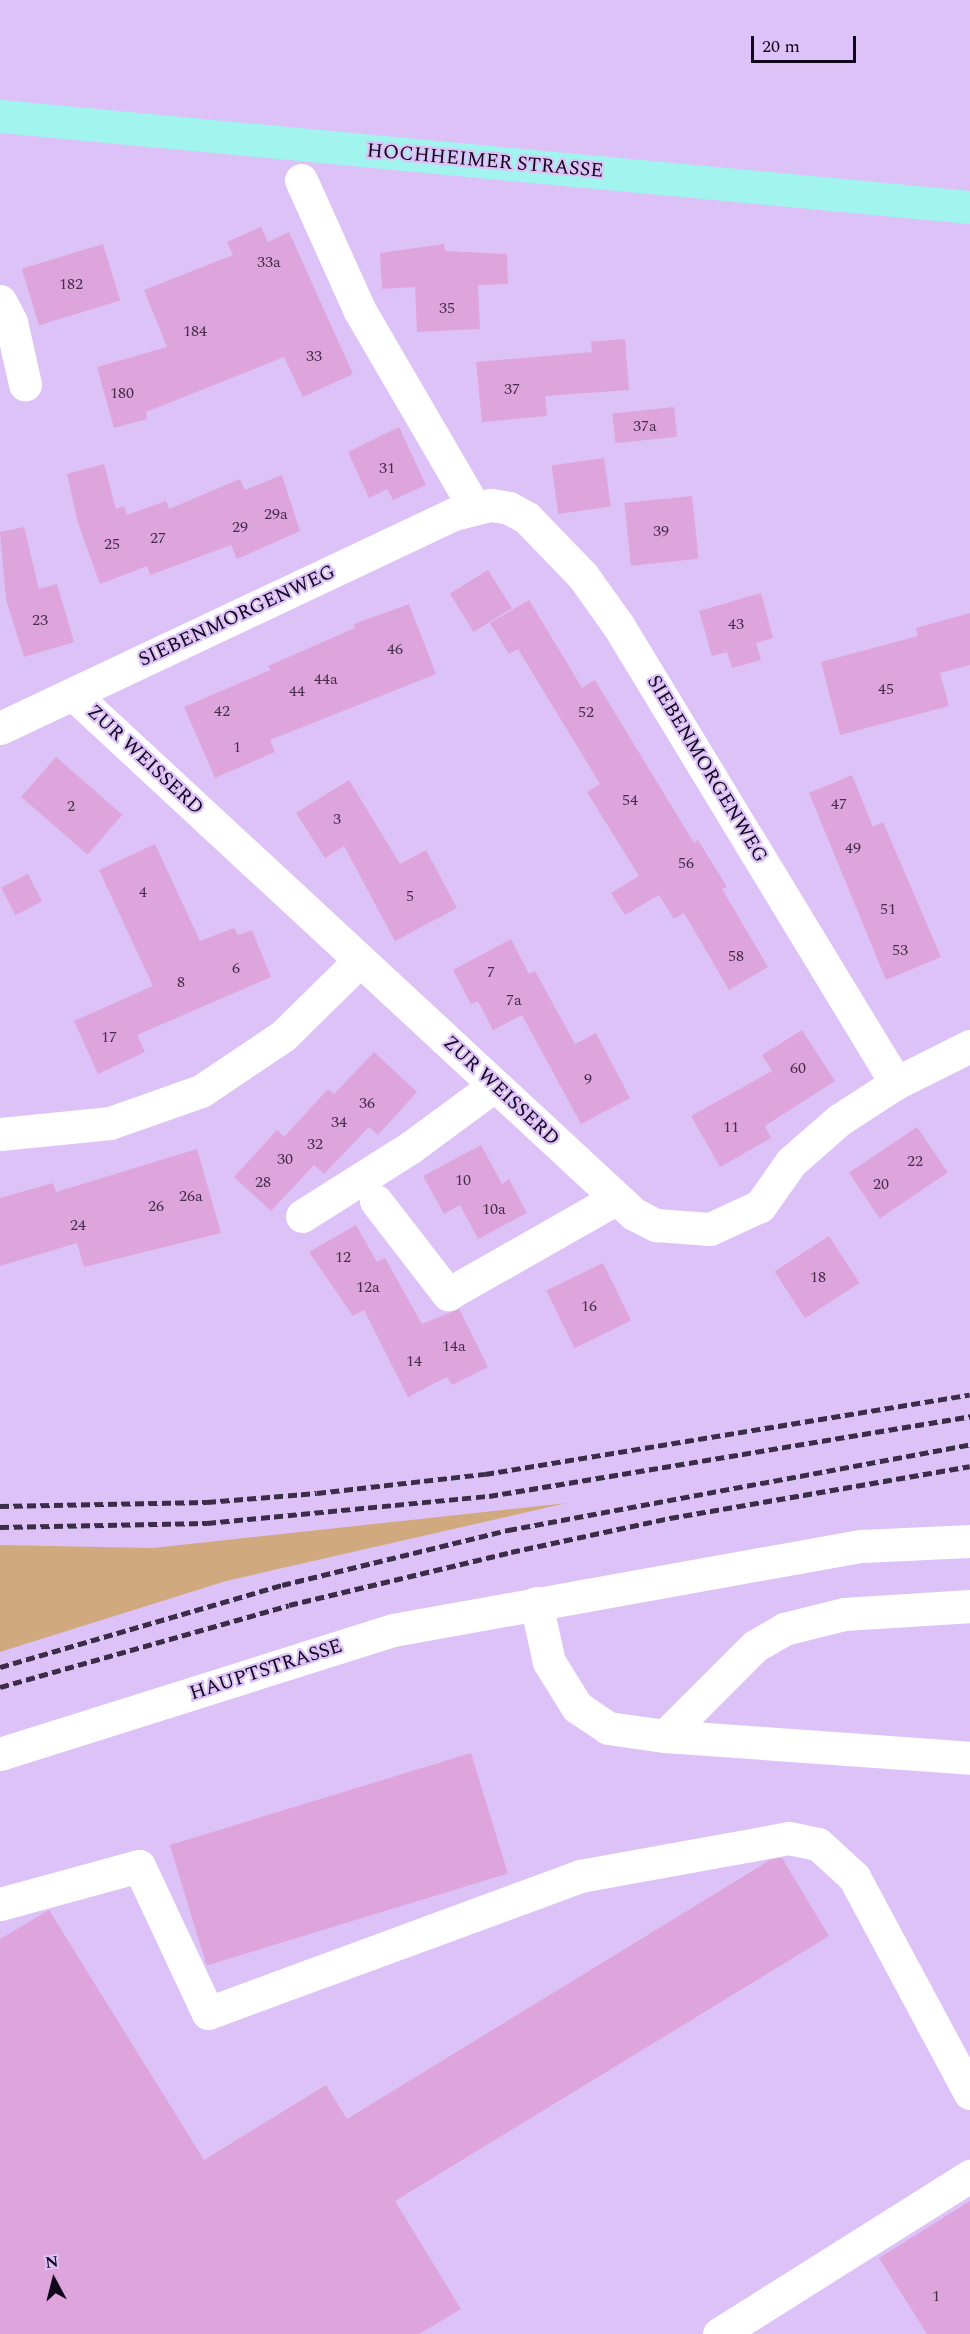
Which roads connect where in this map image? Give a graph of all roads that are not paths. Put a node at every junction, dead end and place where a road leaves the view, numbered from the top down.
1 (0, 116) edge
2 (301, 180) dead end
3 (970, 207) edge
4 (0, 301) edge
5 (25, 384) dead end
6 (474, 507) junction
7 (73, 694) junction
8 (0, 728) edge
9 (360, 960) junction
10 (970, 1046) edge
11 (896, 1083) junction
12 (495, 1085) junction
13 (0, 1134) edge
14 (617, 1197) junction
15 (376, 1201) dead end
16 (302, 1216) dead end
17 (970, 1541) edge
18 (536, 1602) junction
19 (970, 1606) edge
20 (665, 1736) junction
21 (0, 1755) edge
22 (970, 1758) edge
23 (0, 1905) edge
24 (970, 2093) edge
25 (970, 2176) edge
26 (719, 2334) edge

1 - 3 main road, HOCHHEIMER STRASSE
2 - 6 street
4 - 5 street
6 - 7 street, SIEBENMORGENWEG
6 - 11 street, SIEBENMORGENWEG
7 - 8 street, SIEBENMORGENWEG
7 - 9 street, ZUR WEISSERD
9 - 12 street, ZUR WEISSERD
9 - 13 street
10 - 11 street, ZUR WEISSERD
11 - 14 street, ZUR WEISSERD
12 - 14 street, ZUR WEISSERD
12 - 16 street
14 - 15 street
17 - 18 street, HAUPTSTRASSE
18 - 20 street
18 - 21 street, HAUPTSTRASSE
19 - 20 street
20 - 22 street
23 - 24 street
25 - 26 street

